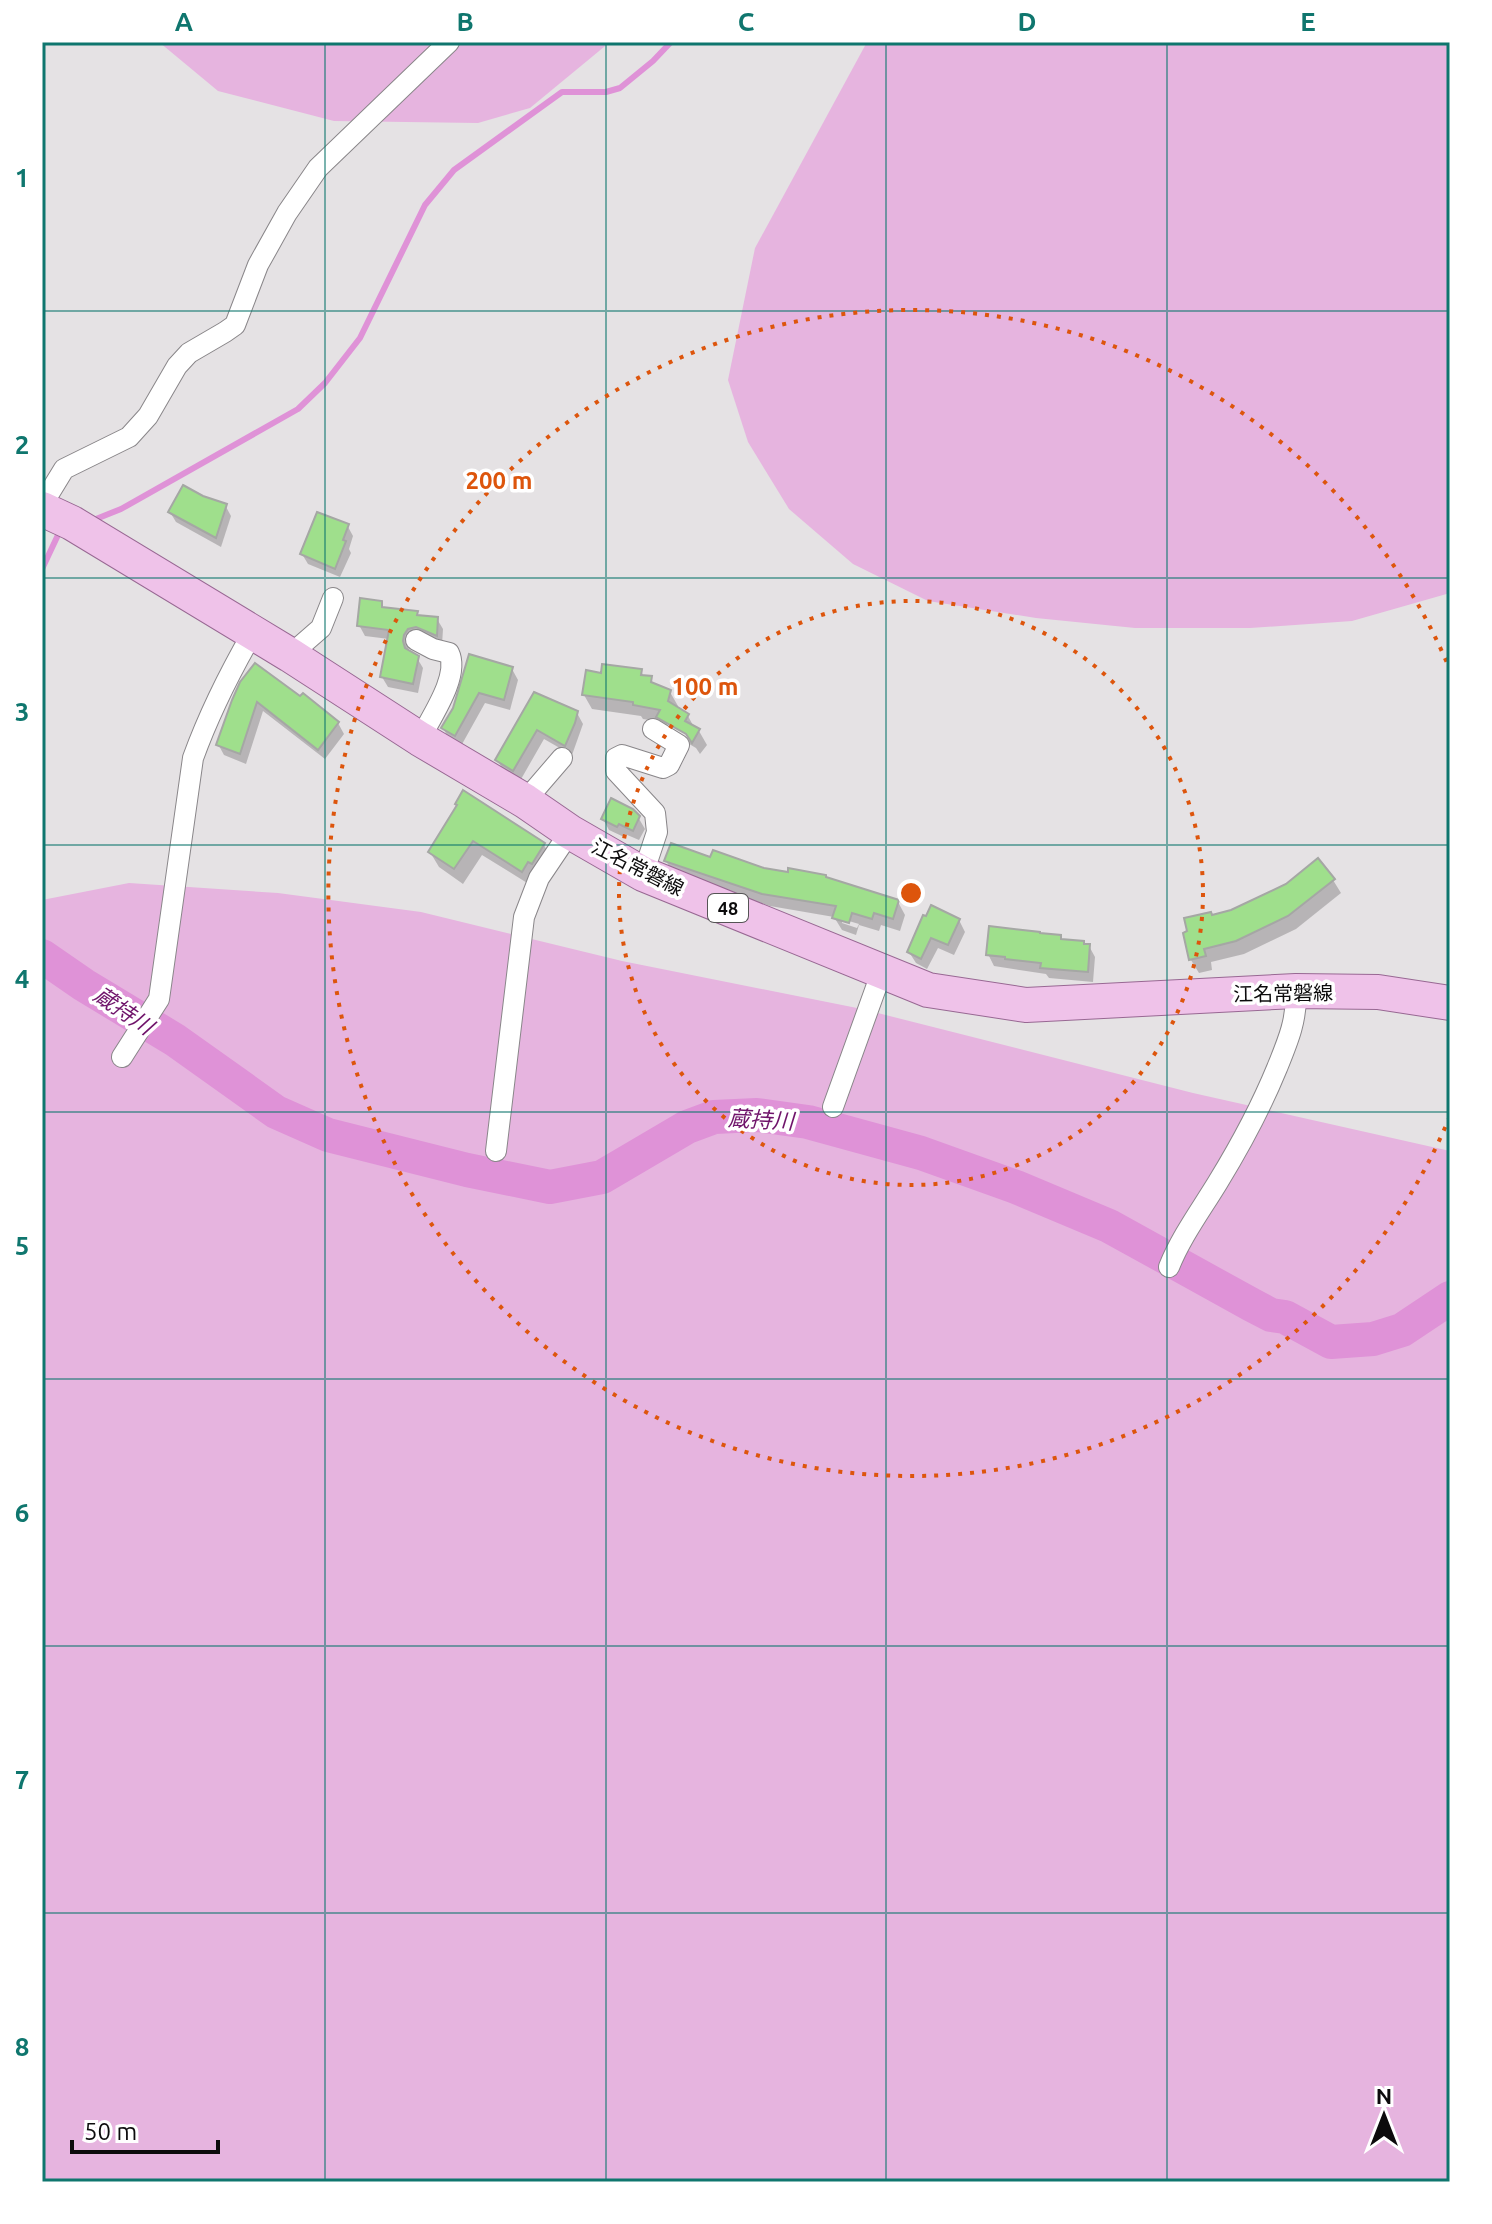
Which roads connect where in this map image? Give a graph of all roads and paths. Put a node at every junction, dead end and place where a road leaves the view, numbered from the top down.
1 (449, 42) edge
2 (62, 518) edge
3 (333, 598) dead end
4 (252, 634) junction
5 (416, 640) dead end
6 (290, 655) junction
7 (653, 729) dead end
8 (420, 739) junction
9 (562, 758) dead end
10 (525, 801) junction
11 (570, 832) junction
12 (643, 874) junction
13 (882, 971) junction
14 (1296, 991) junction
15 (1450, 1003) edge
16 (122, 1057) dead end
17 (833, 1107) dead end
18 (496, 1151) dead end
19 (1169, 1267) dead end

1 - 2 street
2 - 4 main road, 江名常磐線 / 48
3 - 6 street
4 - 6 main road, 江名常磐線 / 48
4 - 16 street
5 - 8 street
6 - 8 main road, 江名常磐線 / 48
7 - 12 street
8 - 10 main road, 江名常磐線 / 48
9 - 10 street
10 - 11 main road, 江名常磐線 / 48
11 - 12 main road, 江名常磐線 / 48
11 - 18 street
12 - 13 main road, 江名常磐線 / 48
13 - 14 main road, 江名常磐線 / 48
13 - 17 street
14 - 15 main road, 江名常磐線 / 48
14 - 19 street

